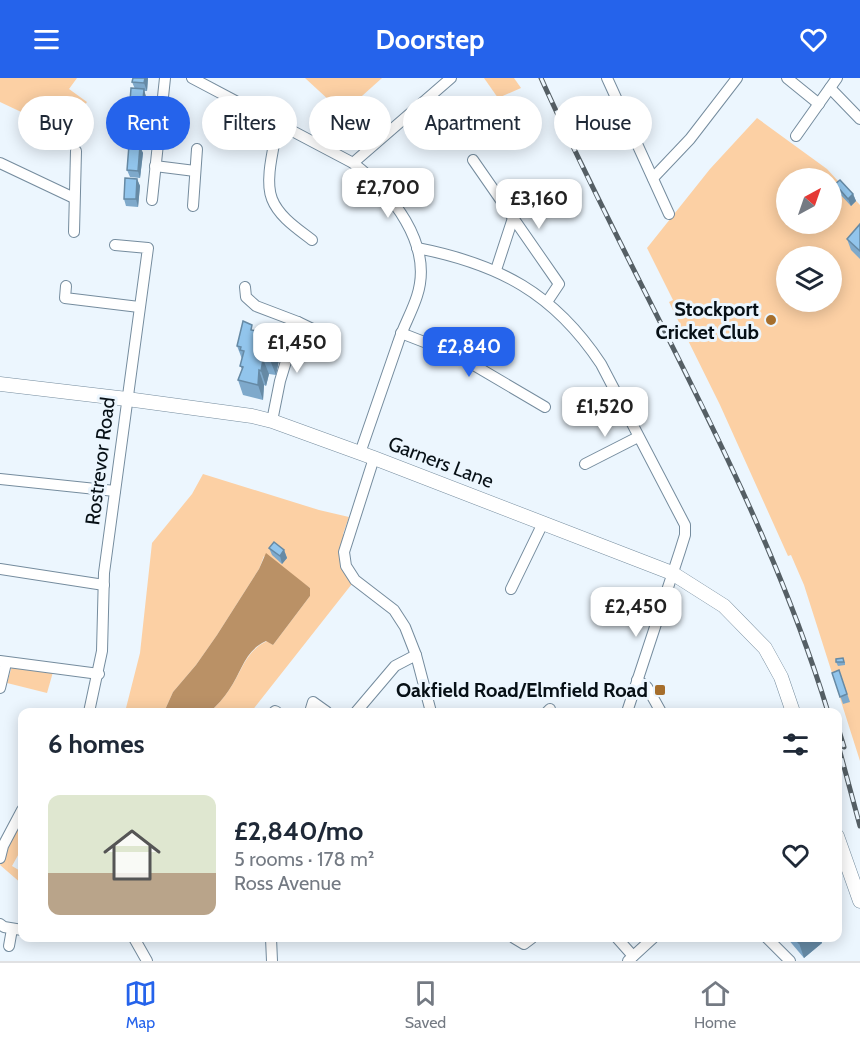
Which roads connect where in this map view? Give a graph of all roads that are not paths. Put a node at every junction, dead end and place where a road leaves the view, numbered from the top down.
1 (165, 78) edge
2 (192, 78) edge
3 (451, 78) edge
4 (607, 78) edge
5 (737, 78) edge
6 (787, 78) edge
7 (837, 78) edge
8 (830, 88) junction
9 (226, 96) edge
10 (819, 104) junction
11 (860, 119) edge
12 (297, 133) edge
13 (796, 136) dead end
14 (197, 149) dead end
15 (273, 150) edge
16 (76, 151) dead end
17 (473, 160) dead end
18 (0, 163) edge
19 (353, 163) junction
20 (155, 166) junction
21 (195, 171) junction
22 (652, 178) junction
23 (74, 198) junction
24 (152, 200) dead end
25 (193, 206) dead end
26 (669, 214) dead end
27 (513, 218) junction
28 (74, 232) dead end
29 (312, 240) dead end
30 (115, 245) dead end
31 (417, 248) junction
32 (496, 270) junction
33 (66, 286) dead end
34 (245, 287) dead end
35 (547, 302) junction
36 (140, 307) junction
37 (298, 322) junction
38 (401, 333) junction
39 (329, 337) dead end
40 (0, 384) edge
41 (127, 399) junction
42 (545, 407) dead end
43 (272, 421) junction
44 (638, 437) junction
45 (360, 453) junction
46 (374, 458) junction
47 (585, 464) dead end
48 (0, 479) edge
49 (115, 491) junction
50 (543, 523) junction
51 (0, 569) edge
52 (672, 573) junction
53 (104, 585) junction
54 (511, 589) dead end
55 (416, 656) junction
56 (3, 662) edge
57 (99, 674) junction
58 (637, 680) junction
59 (0, 688) edge
60 (90, 708) edge
61 (311, 708) edge
62 (321, 708) edge
63 (359, 708) edge
64 (430, 708) edge
65 (628, 708) edge
66 (660, 708) edge
67 (792, 708) edge
68 (18, 817) edge
69 (2, 846) edge
70 (842, 850) edge
71 (0, 858) edge
72 (860, 901) edge
73 (0, 924) edge
74 (17, 929) edge
75 (136, 942) edge
76 (271, 942) edge
77 (620, 942) edge
78 (648, 942) edge
79 (771, 942) edge
80 (9, 946) dead end
81 (630, 958) edge
82 (147, 961) edge
83 (272, 961) edge
84 (790, 961) edge

1 - 20 street
2 - 9 street
3 - 19 street
4 - 22 street
5 - 22 street
6 - 10 street
7 - 8 street
8 - 10 street
8 - 11 street
10 - 13 street
12 - 19 street
14 - 21 street
15 - 29 street
16 - 23 street
17 - 27 street
18 - 23 street
19 - 31 street
20 - 21 street
20 - 24 street
21 - 25 street
22 - 26 street
23 - 28 street
27 - 32 street
27 - 35 street
30 - 36 street, Rostrevor Road
31 - 32 street
31 - 38 street
32 - 35 street
33 - 36 street
34 - 37 street
35 - 44 street
36 - 41 street, Rostrevor Road
37 - 39 street
37 - 43 street
38 - 42 street
38 - 45 street
40 - 41 street, Garners Lane
41 - 43 street, Garners Lane
41 - 49 street, Rostrevor Road
43 - 45 street, Garners Lane
44 - 47 street
44 - 52 street
45 - 46 street, Garners Lane
46 - 50 street, Garners Lane
46 - 55 street
48 - 49 street
49 - 53 street, Rostrevor Road
50 - 52 street, Garners Lane
50 - 54 street
51 - 53 street
52 - 58 street
52 - 67 street, Garners Lane
53 - 57 street, Rostrevor Road
55 - 63 street
55 - 64 street
56 - 57 street
56 - 59 street
57 - 60 street, Rostrevor Road
58 - 65 street
58 - 66 street
61 - 62 street
68 - 69 street
69 - 71 street
70 - 72 street
73 - 74 street
74 - 80 street
75 - 82 street
76 - 83 street
77 - 81 street
78 - 81 street
79 - 84 street

